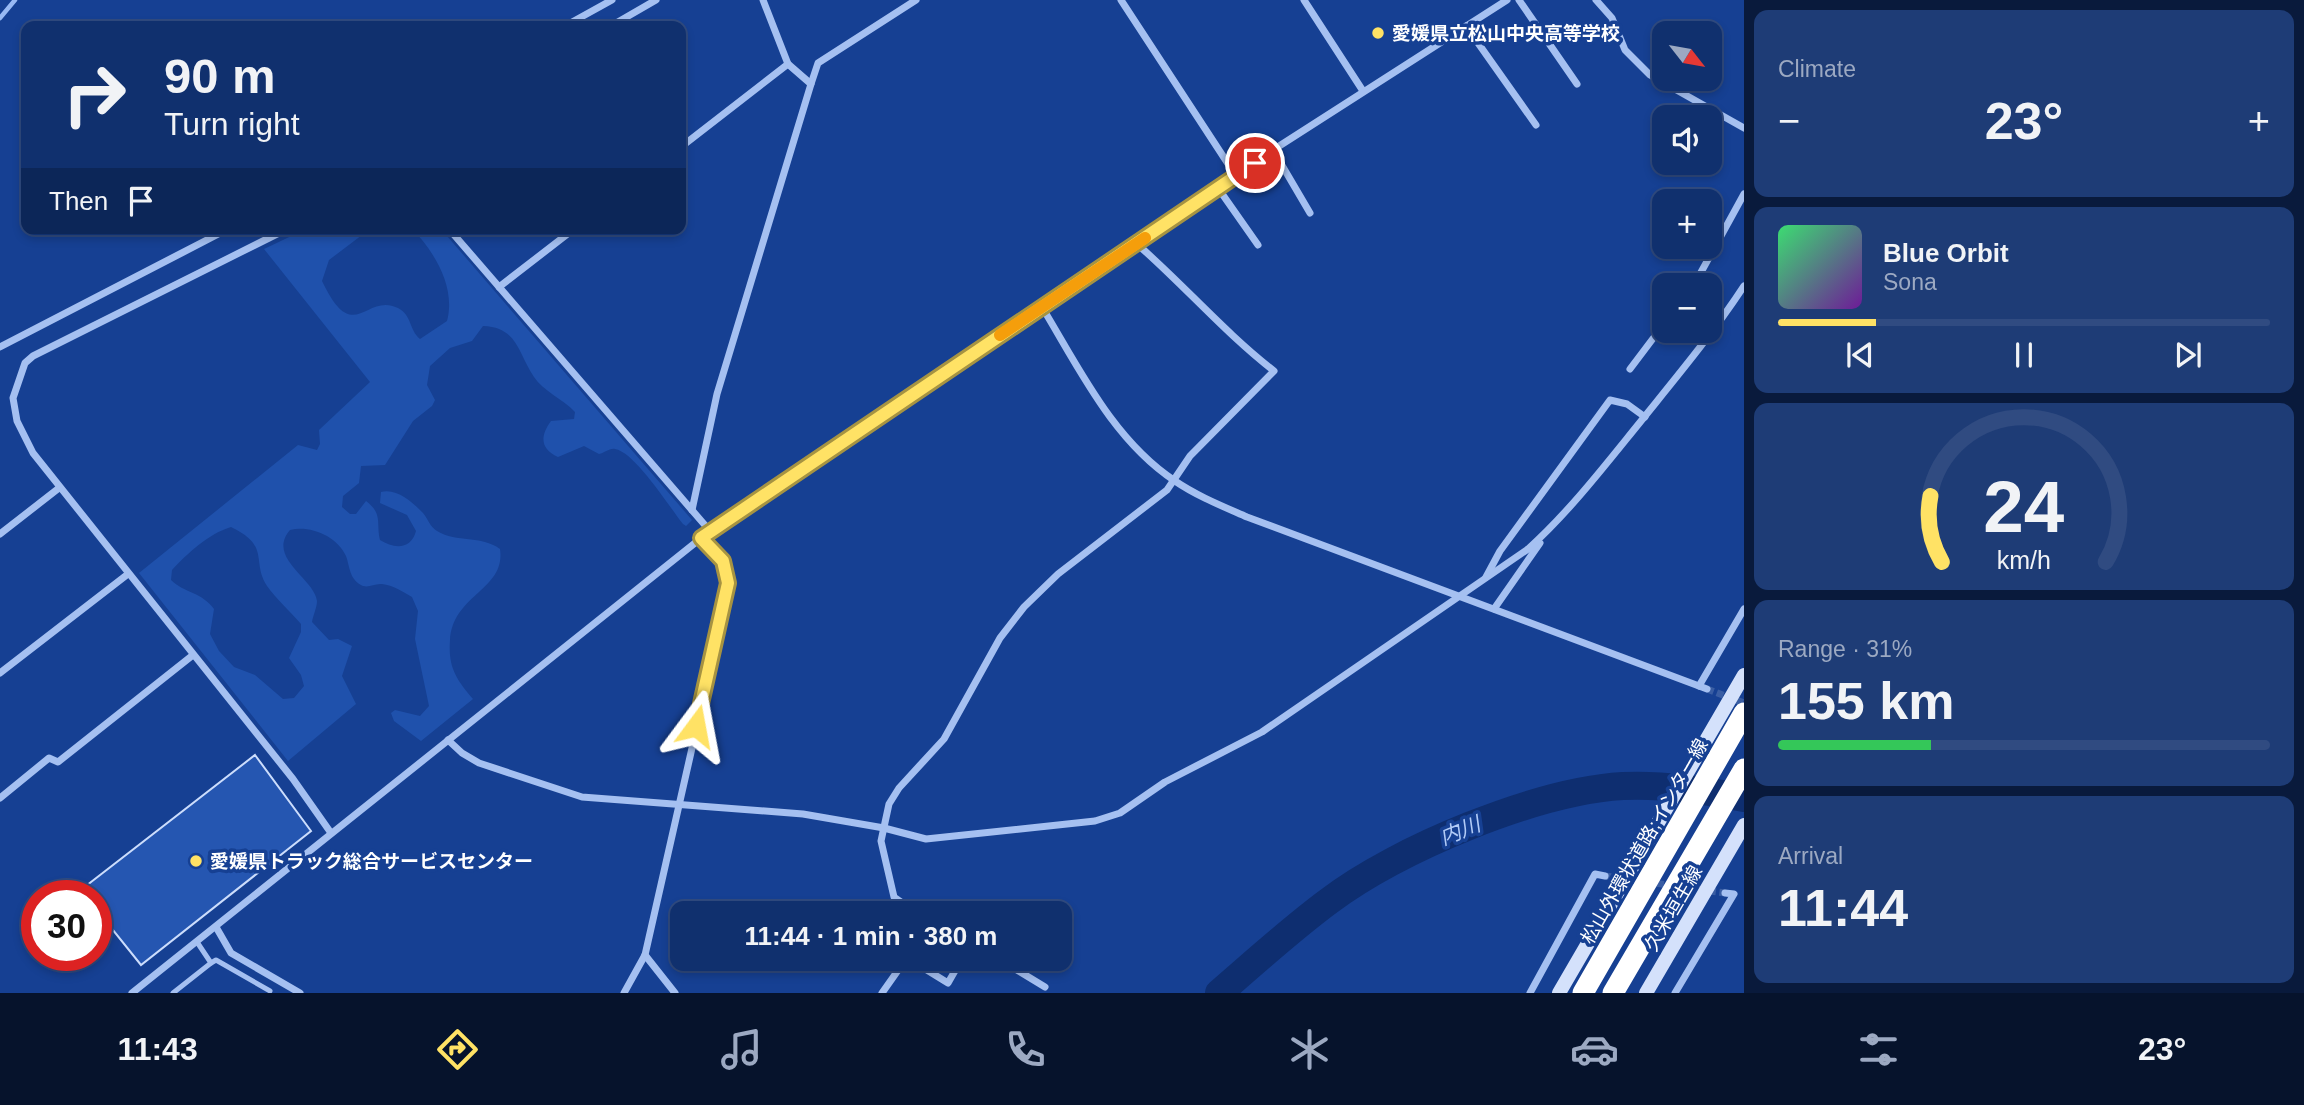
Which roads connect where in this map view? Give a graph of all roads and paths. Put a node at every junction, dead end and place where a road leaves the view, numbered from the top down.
1 (612, 0) edge
2 (656, 0) edge
3 (763, 0) edge
4 (916, 0) edge
5 (1121, 0) edge
6 (1304, 0) edge
7 (1507, 0) edge
8 (1519, 0) edge
9 (1596, 0) edge
10 (574, 21) edge
11 (620, 21) edge
12 (1466, 26) junction
13 (788, 64) junction
14 (1577, 83) dead end
15 (811, 84) junction
16 (1363, 91) junction
17 (1536, 125) dead end
18 (1744, 128) edge
19 (686, 143) edge
20 (1273, 150) junction
21 (1236, 176) junction
22 (1217, 188) junction
23 (1744, 194) edge
24 (1310, 214) dead end
25 (216, 235) edge
26 (275, 235) edge
27 (454, 235) edge
28 (566, 235) edge
29 (1137, 244) junction
30 (1258, 245) dead end
31 (1701, 273) edge
32 (1744, 286) edge
33 (499, 287) junction
34 (1042, 307) junction
35 (1652, 340) edge
36 (0, 347) edge
37 (1630, 369) dead end
38 (1645, 417) junction
39 (1174, 481) junction
40 (59, 488) junction
41 (692, 510) junction
42 (710, 531) junction
43 (1546, 533) junction
44 (0, 534) edge
45 (701, 538) junction
46 (128, 574) junction
47 (1484, 580) junction
48 (1460, 596) junction
49 (1494, 609) junction
50 (1744, 609) edge
51 (193, 654) junction
52 (0, 673) edge
53 (1744, 674) edge
54 (1744, 713) edge
55 (448, 740) junction
56 (1744, 769) edge
57 (0, 798) edge
58 (680, 803) junction
59 (1744, 825) edge
60 (884, 828) junction
61 (331, 833) junction
62 (1605, 876) dead end
63 (1725, 893) dead end
64 (900, 901) edge
65 (216, 927) junction
66 (197, 942) junction
67 (645, 955) junction
68 (211, 962) junction
69 (898, 971) edge
70 (927, 971) edge
71 (955, 971) edge
72 (1019, 971) edge
73 (1045, 986) dead end
74 (270, 991) dead end
75 (132, 993) edge
76 (173, 993) edge
77 (300, 993) edge
78 (624, 993) edge
79 (675, 993) edge
80 (882, 993) edge
81 (1530, 993) edge
82 (1559, 993) edge
83 (1583, 993) edge
84 (1613, 993) edge
85 (1646, 993) edge
86 (1675, 993) edge

1 - 10 street
2 - 11 street
3 - 13 street
4 - 15 street
5 - 21 street
6 - 16 street
7 - 12 street
8 - 14 street
9 - 18 street
12 - 16 street
12 - 17 street
13 - 15 street
13 - 19 street
15 - 41 street
16 - 20 street
20 - 21 street
20 - 24 street
21 - 22 street
22 - 29 street
22 - 30 street
23 - 31 street
25 - 36 street
26 - 40 street
27 - 33 street
28 - 33 street
29 - 34 street
29 - 39 street
32 - 38 street
33 - 41 street
34 - 39 street
34 - 42 street
35 - 37 street
38 - 43 street
38 - 47 street
39 - 48 street
39 - 60 street
40 - 44 street
40 - 46 street
41 - 42 street
42 - 45 street
43 - 47 street
43 - 49 street
45 - 55 street
45 - 58 street
46 - 51 street
46 - 52 street
47 - 48 street
48 - 49 street
48 - 60 street
49 - 50 street
51 - 57 street
51 - 61 street
53 - 82 main road
54 - 83 highway, 松山外環状道路;インター線, bridge
55 - 58 street
55 - 61 street
56 - 84 highway, bridge
58 - 60 street
58 - 67 street
59 - 85 main road, 久米垣生線
60 - 64 street
61 - 65 street
62 - 81 street
63 - 86 street
65 - 66 street
65 - 77 street
66 - 68 lane
66 - 75 street
67 - 78 street
67 - 79 street
68 - 74 lane
68 - 76 lane
69 - 80 street
70 - 71 street
72 - 73 street

